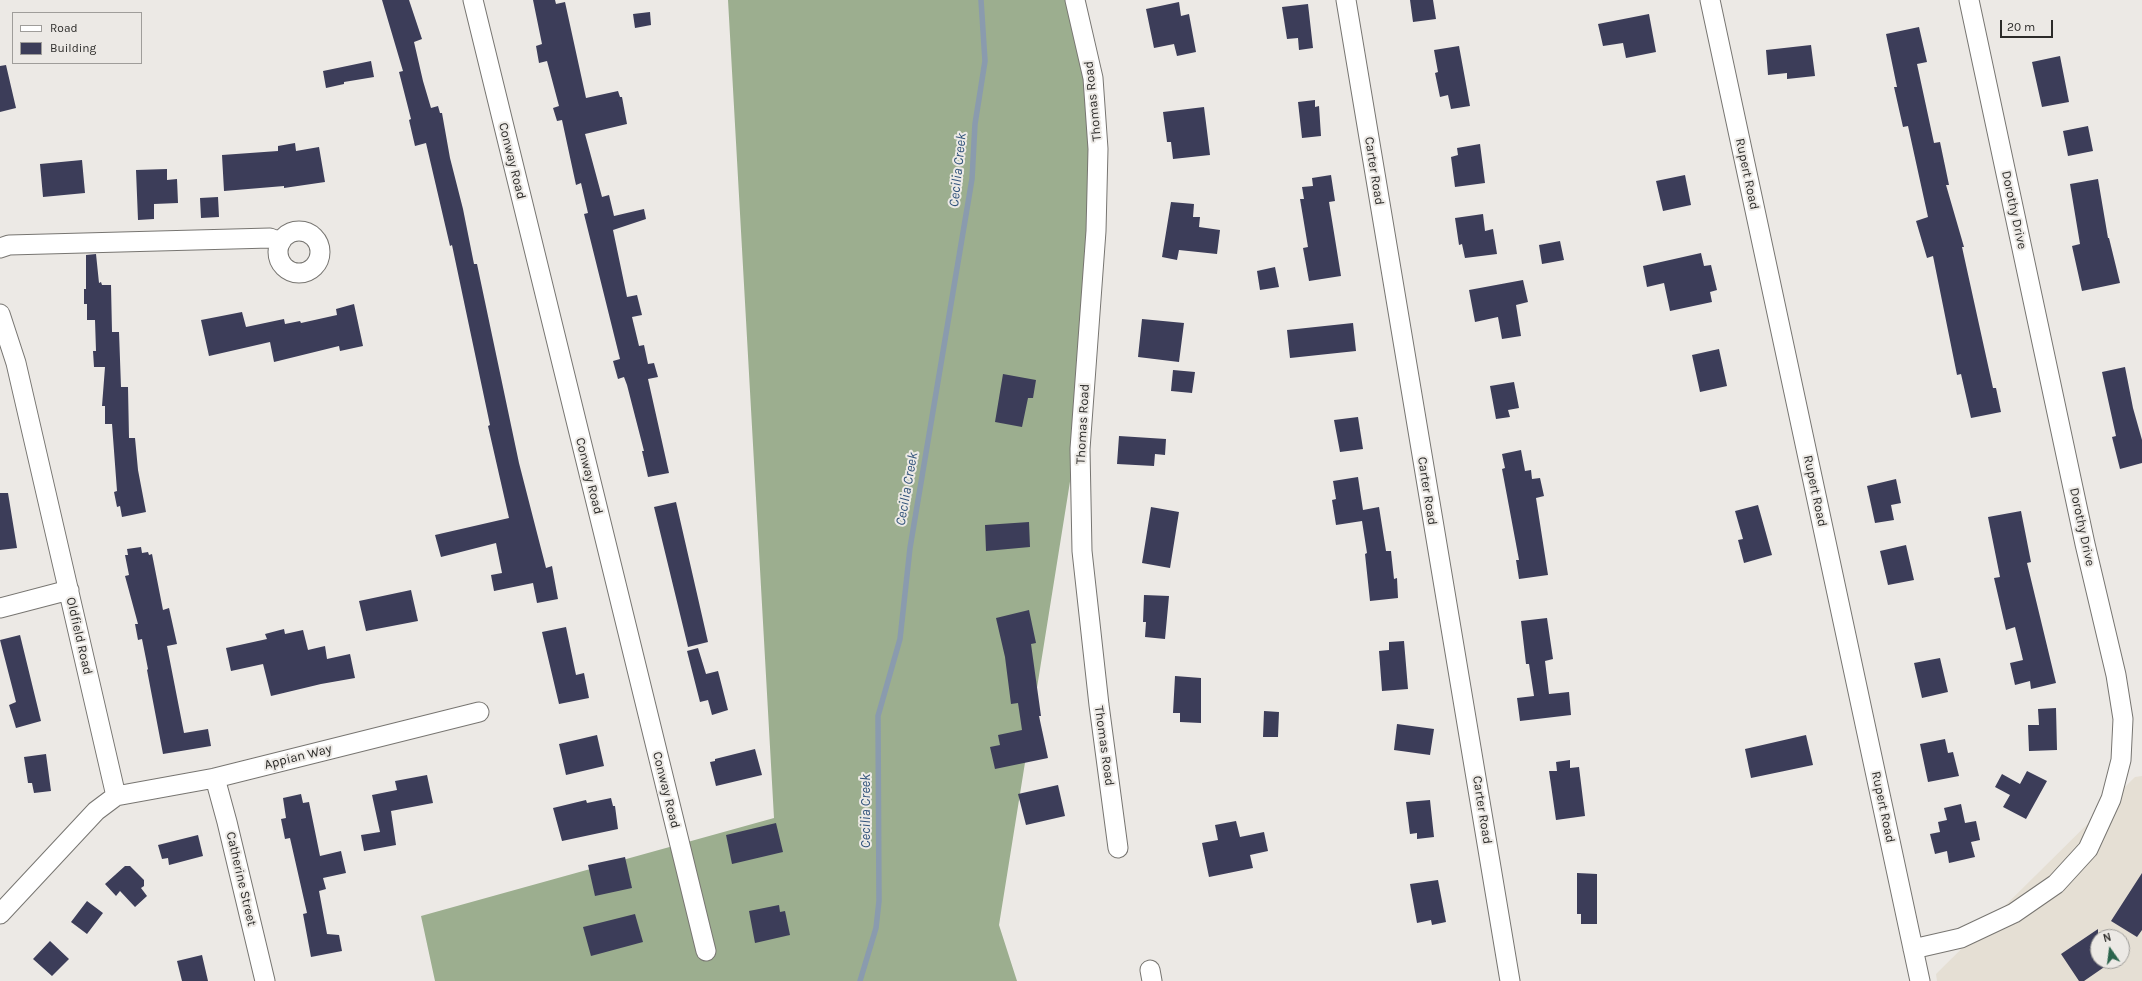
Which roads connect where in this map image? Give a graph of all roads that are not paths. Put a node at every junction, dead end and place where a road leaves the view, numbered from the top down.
1 (473, 0) edge
2 (1075, 0) edge
3 (1346, 0) edge
4 (1710, 0) edge
5 (1969, 0) edge
6 (281, 242) dead end
7 (0, 248) edge
8 (0, 314) edge
9 (69, 590) junction
10 (0, 608) edge
11 (479, 712) dead end
12 (215, 778) junction
13 (116, 796) junction
14 (1118, 848) dead end
15 (0, 914) edge
16 (1913, 949) junction
17 (706, 951) dead end
18 (265, 981) edge
19 (1510, 981) edge
20 (1920, 981) edge

1 - 17 street, Conway Road
2 - 14 street, Thomas Road
3 - 19 street, Carter Road
4 - 16 street, Rupert Road
5 - 16 street, Dorothy Drive
6 - 7 street
8 - 9 street, Oldfield Road
9 - 10 street
9 - 13 street, Oldfield Road
11 - 12 street, Appian Way
12 - 13 street, Appian Way
12 - 18 street, Catherine Street
13 - 15 street
16 - 20 street, Rupert Road

